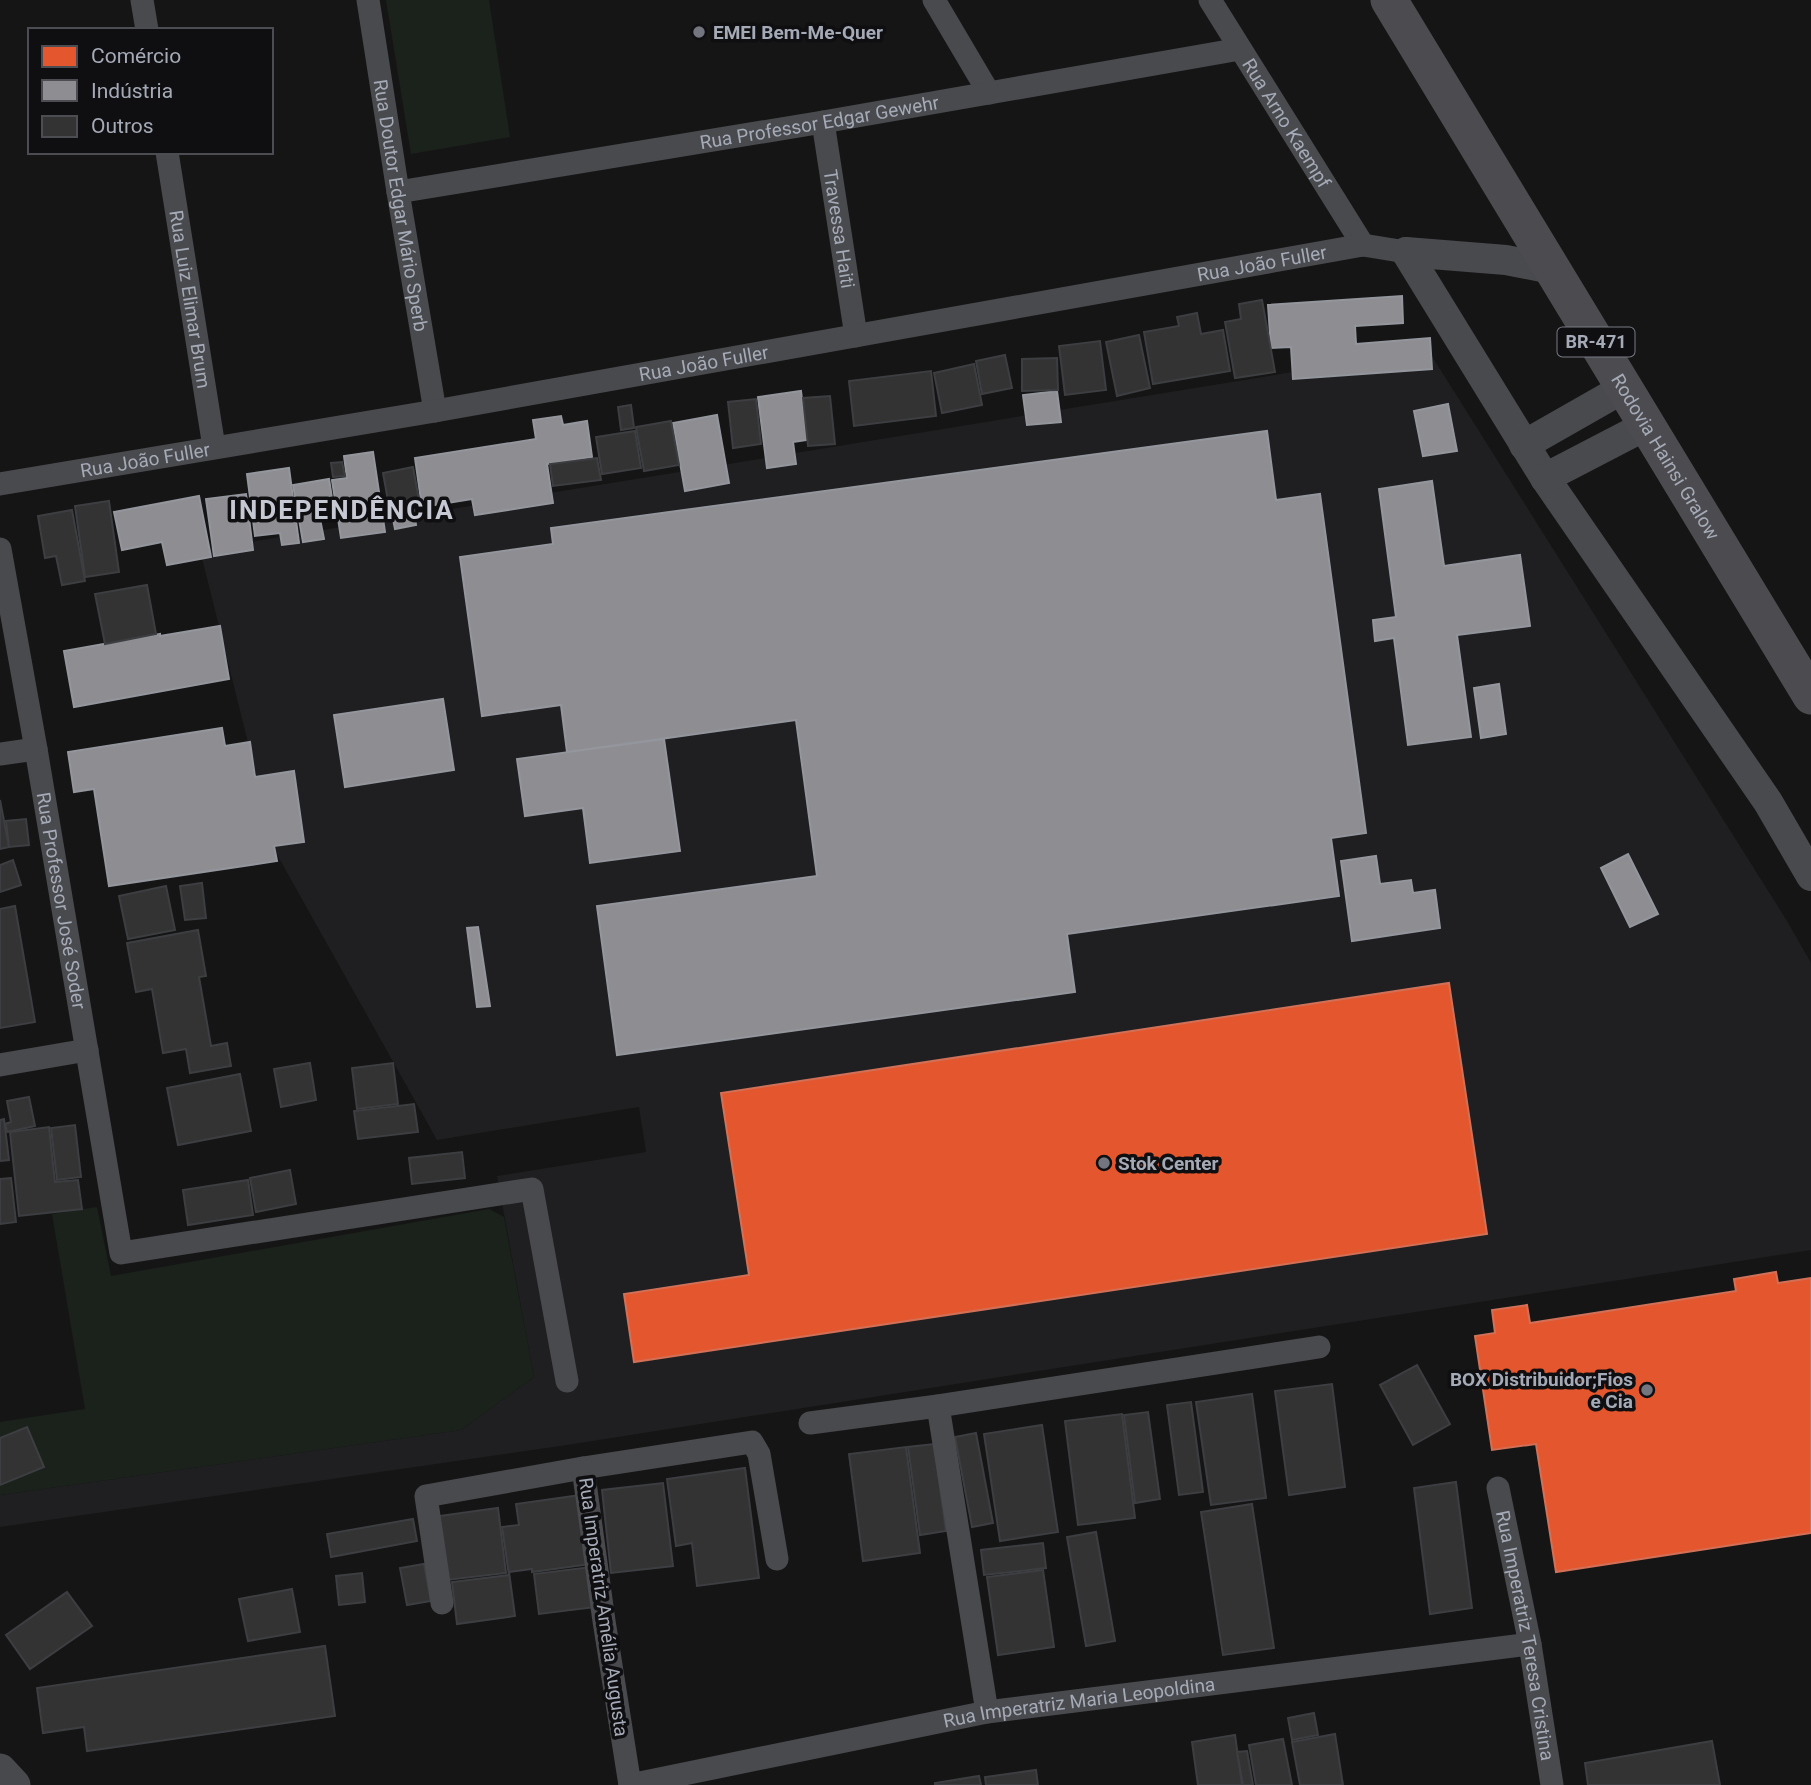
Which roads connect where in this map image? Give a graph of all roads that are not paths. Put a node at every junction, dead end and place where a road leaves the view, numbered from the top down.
1 (142, 0) edge
2 (368, 0) edge
3 (934, 0) edge
4 (1210, 0) edge
5 (1390, 0) edge
6 (147, 28) edge
7 (1241, 49) junction
8 (989, 93) junction
9 (823, 122) junction
10 (167, 154) edge
11 (398, 191) junction
12 (1363, 245) junction
13 (1406, 252) junction
14 (1552, 269) junction
15 (856, 336) junction
16 (1624, 388) junction
17 (435, 411) junction
18 (1647, 425) junction
19 (1524, 445) junction
20 (214, 447) junction
21 (1545, 478) junction
22 (0, 484) edge
23 (0, 549) edge
24 (1811, 696) edge
25 (36, 749) junction
26 (0, 754) edge
27 (1811, 876) edge
28 (87, 1051) junction
29 (0, 1065) edge
30 (1319, 1347) dead end
31 (566, 1381) dead end
32 (939, 1406) junction
33 (810, 1423) dead end
34 (583, 1468) junction
35 (1498, 1488) dead end
36 (777, 1559) dead end
37 (442, 1603) dead end
38 (1530, 1644) junction
39 (987, 1713) junction
40 (0, 1770) edge
41 (13, 1785) edge
42 (630, 1785) edge
43 (1552, 1785) edge

1 - 6 street
2 - 11 street, Rua Doutor Edgar Mário Sperb
3 - 8 street
4 - 7 street, Rua Arno Kaempf
5 - 14 main road, Rodovia Hainsi Gralow / BR-471
7 - 8 street, Rua Professor Edgar Gewehr
7 - 12 street, Rua Arno Kaempf
8 - 9 street, Rua Professor Edgar Gewehr
9 - 11 street, Rua Professor Edgar Gewehr
9 - 15 street, Travessa Haiti
10 - 20 street, Rua Luiz Elimar Brum
11 - 17 street, Rua Doutor Edgar Mário Sperb
12 - 13 street, Rua João Fuller
12 - 15 street, Rua João Fuller
13 - 14 street
13 - 19 street
14 - 16 main road, Rodovia Hainsi Gralow / BR-471
15 - 17 street, Rua João Fuller
16 - 18 main road, Rodovia Hainsi Gralow / BR-471
16 - 19 street
17 - 20 street, Rua João Fuller
18 - 21 street
18 - 24 main road, Rodovia Hainsi Gralow / BR-471
19 - 21 street
20 - 22 street, Rua João Fuller
21 - 27 street
23 - 25 street, Rua Professor José Soder
25 - 26 street
25 - 28 street, Rua Professor José Soder
28 - 29 street
28 - 31 street, Rua Professor José Soder
30 - 32 street
32 - 33 street
32 - 39 street
34 - 36 street, Rua Imperatriz Amélia Augusta
34 - 37 street
34 - 42 street, Rua Imperatriz Amélia Augusta
35 - 38 street, Rua Imperatriz Teresa Cristina
38 - 39 street, Rua Imperatriz Maria Leopoldina
38 - 43 street, Rua Imperatriz Teresa Cristina
39 - 42 street, Rua Imperatriz Maria Leopoldina
40 - 41 main road

